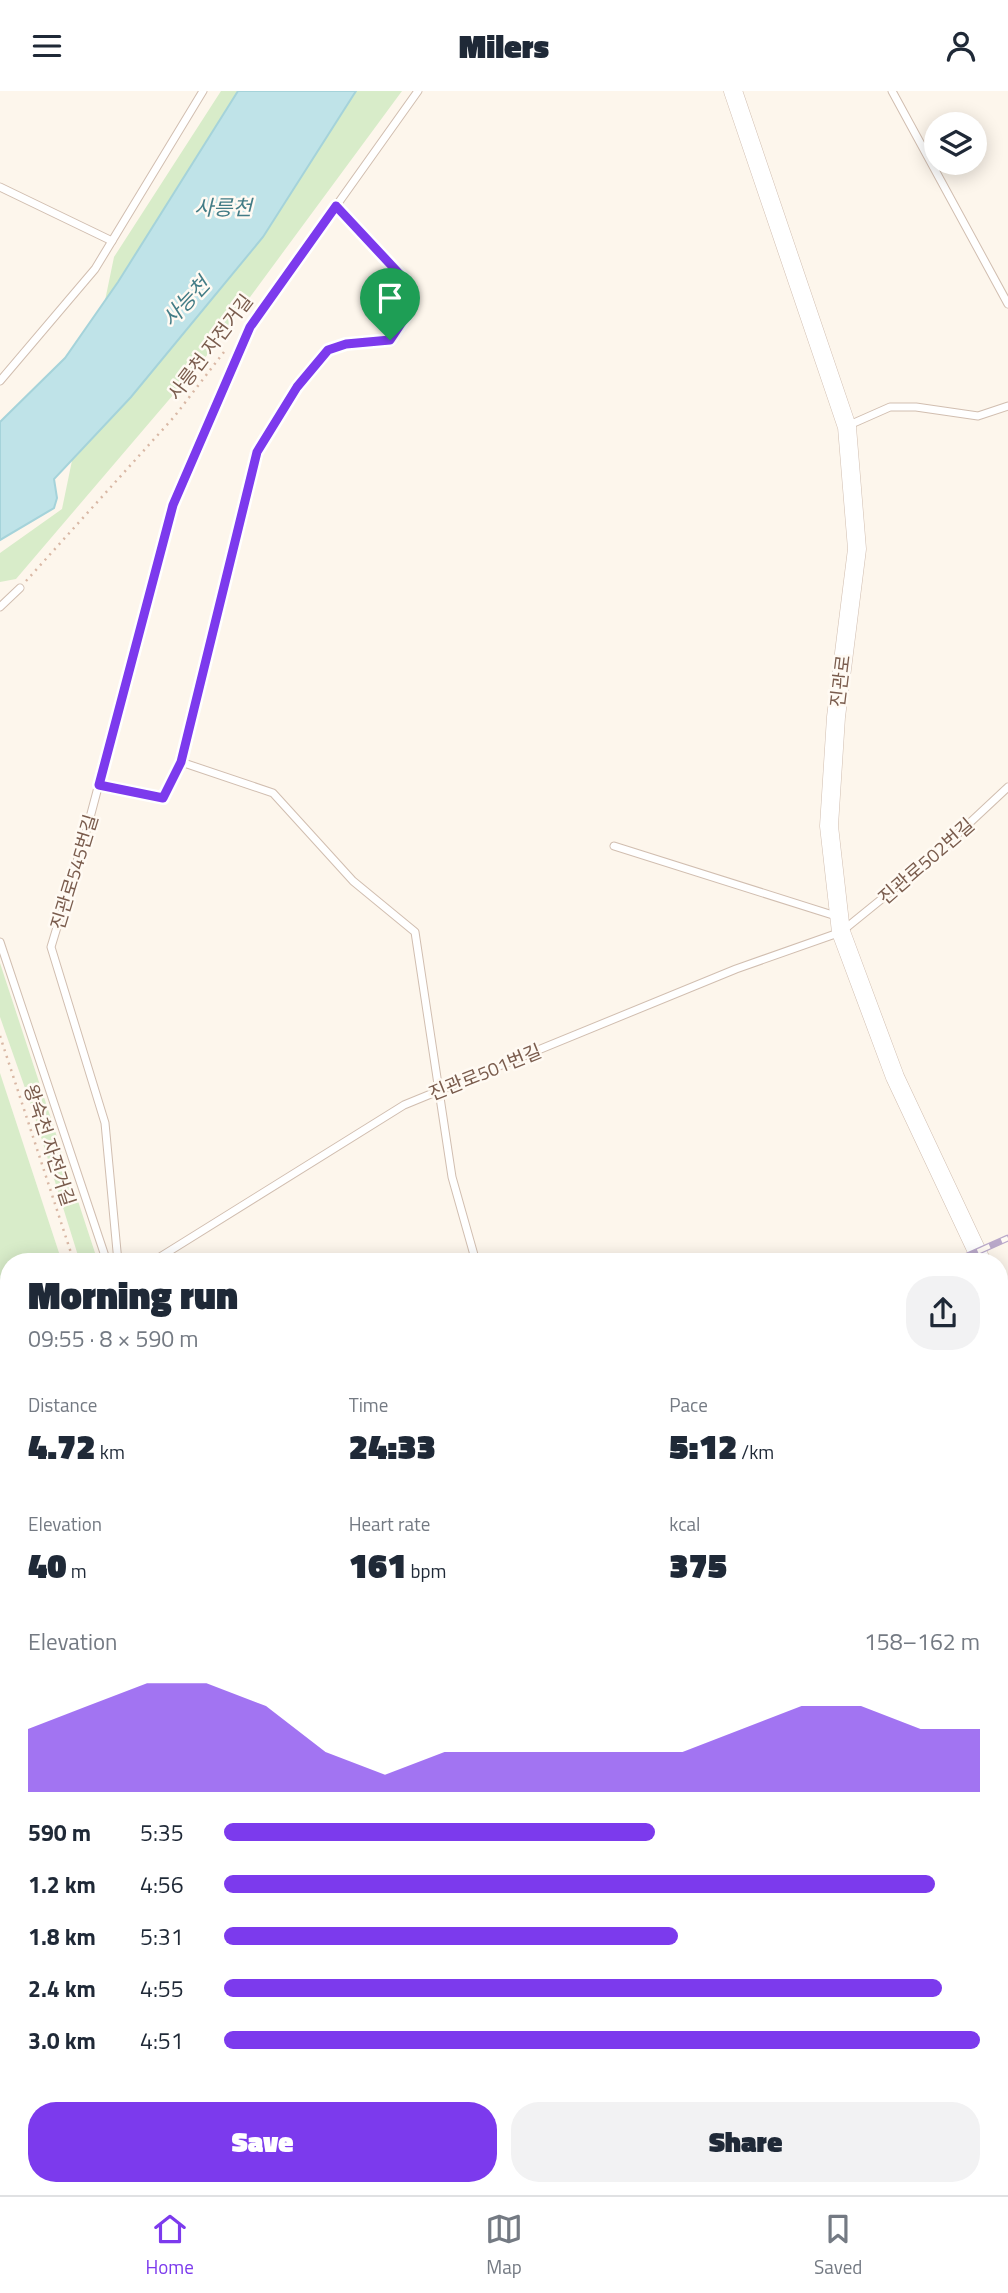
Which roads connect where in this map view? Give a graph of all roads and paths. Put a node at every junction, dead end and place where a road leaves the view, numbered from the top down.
1 (204, 91) edge
2 (418, 91) edge
3 (733, 91) edge
4 (892, 91) edge
5 (0, 187) edge
6 (336, 206) junction
7 (112, 241) junction
8 (1008, 305) edge
9 (229, 346) dead end
10 (0, 381) edge
11 (1008, 406) edge
12 (847, 427) junction
13 (20, 588) joint
14 (0, 607) edge
15 (181, 762) junction
16 (99, 785) junction
17 (1008, 787) edge
18 (614, 846) dead end
19 (841, 925) junction
20 (0, 942) edge
21 (0, 1036) edge
22 (439, 1091) junction
23 (71, 1253) edge
24 (104, 1253) edge
25 (117, 1253) edge
26 (166, 1253) edge
27 (473, 1253) edge
28 (978, 1253) edge

1 - 7 lane
2 - 6 lane, 진관로545번길
3 - 12 street, 진관로
4 - 8 lane
5 - 7 lane
6 - 15 lane
6 - 16 lane, 진관로545번길
7 - 10 lane
9 - 13 path, 사릉천 자전거길
11 - 12 lane
12 - 19 street, 진관로
13 - 14 lane
15 - 16 lane
15 - 22 lane
16 - 25 lane, 진관로545번길
17 - 19 lane, 진관로502번길
18 - 19 lane
19 - 22 lane, 진관로501번길
19 - 28 street, 진관로
20 - 24 lane
21 - 23 path, 왕숙천 자전거길
22 - 26 lane, 진관로501번길
22 - 27 lane

